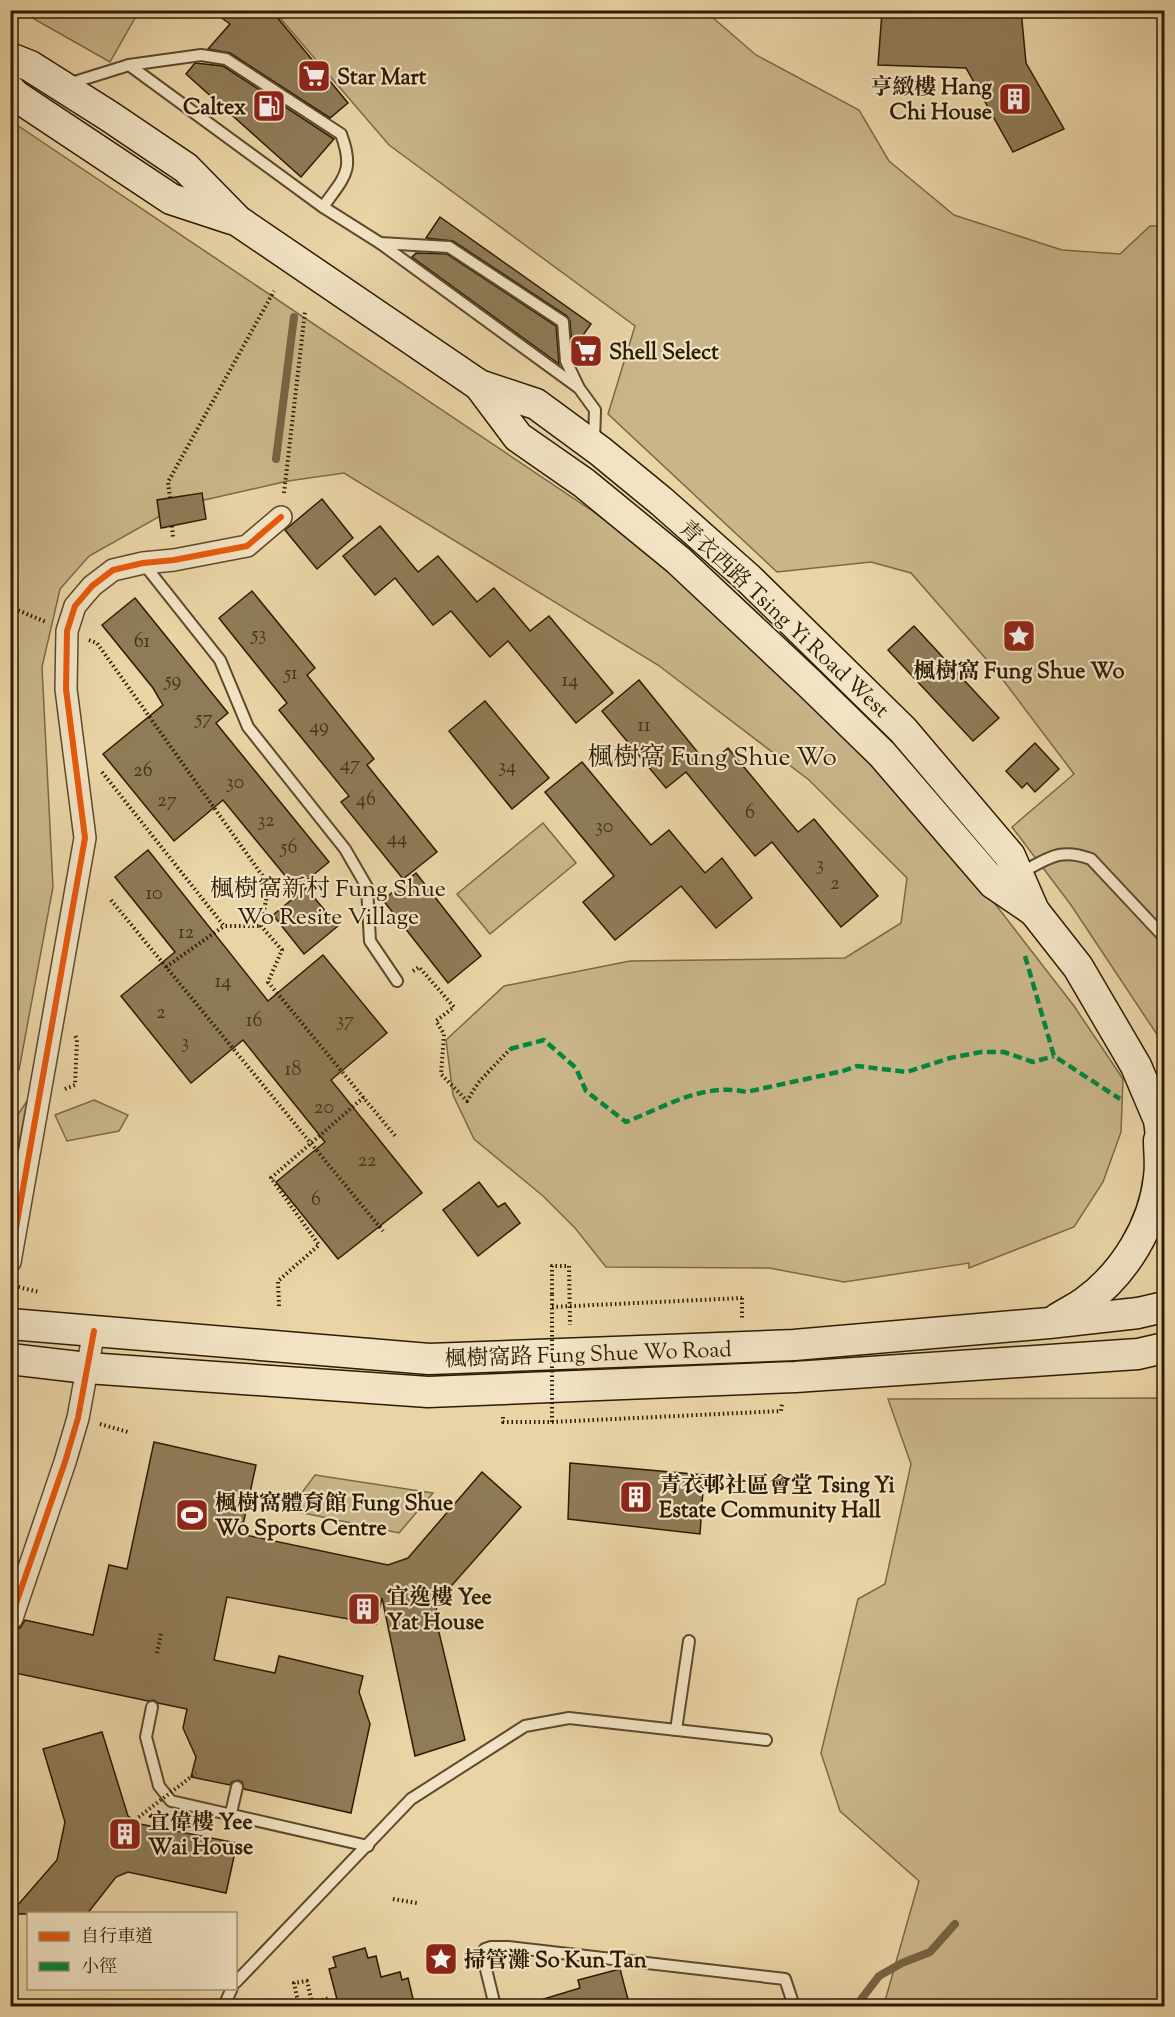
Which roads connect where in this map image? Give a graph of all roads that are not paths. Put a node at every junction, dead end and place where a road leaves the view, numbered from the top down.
1 (10, 58) edge
2 (129, 65) junction
3 (62, 86) junction
4 (10, 90) edge
5 (324, 207) junction
6 (238, 221) junction
7 (380, 243) junction
8 (479, 385) junction
9 (579, 388) junction
10 (594, 446) junction
11 (281, 517) dead end
12 (143, 563) junction
13 (1018, 874) junction
14 (1035, 911) junction
15 (1164, 937) edge
16 (397, 981) road end
17 (1162, 1123) edge
18 (1164, 1160) edge
19 (10, 1262) edge
20 (1164, 1307) edge
21 (1049, 1323) junction
22 (10, 1324) edge
23 (94, 1331) junction
24 (1164, 1348) edge
25 (1084, 1358) junction
26 (10, 1359) edge
27 (1164, 1363) edge
28 (87, 1368) junction
29 (12, 1618) edge
30 (689, 1641) dead end
31 (153, 1707) dead end
32 (676, 1730) junction
33 (766, 1740) dead end
34 (237, 1787) dead end
35 (231, 1814) junction
36 (368, 1846) junction
37 (237, 1981) edge
38 (232, 1990) edge
39 (224, 2007) edge
40 (495, 2007) edge
41 (794, 2007) edge

1 - 3 main road, 青衣西路 Tsing Yi Road West
2 - 3 lane
2 - 5 lane
2 - 5 lane
3 - 6 main road, 青衣西路 Tsing Yi Road West
4 - 6 main road, 青衣西路 Tsing Yi Road West
5 - 7 lane
6 - 8 main road, 青衣西路 Tsing Yi Road West
7 - 9 lane
7 - 9 lane
8 - 10 main road, 青衣西路 Tsing Yi Road West
8 - 14 main road, 青衣西路 Tsing Yi Road West
9 - 10 lane
10 - 13 main road, 青衣西路 Tsing Yi Road West
11 - 12 street
12 - 16 lane
12 - 19 street
13 - 14 main road, 青衣西路 Tsing Yi Road West
13 - 15 lane
14 - 17 main road, 青衣西路 Tsing Yi Road West
17 - 18 main road, 青衣西路 Tsing Yi Road West
17 - 21 main road
20 - 21 main road, 楓樹窩路 Fung Shue Wo Road
21 - 23 main road, 楓樹窩路 Fung Shue Wo Road
22 - 23 main road, 楓樹窩路 Fung Shue Wo Road
23 - 28 street
24 - 25 main road, 楓樹窩路 Fung Shue Wo Road
25 - 27 main road
25 - 28 main road, 楓樹窩路 Fung Shue Wo Road
26 - 28 main road, 楓樹窩路 Fung Shue Wo Road
28 - 29 street
30 - 32 lane
31 - 35 lane
32 - 33 lane
32 - 36 lane
34 - 35 lane
35 - 36 lane
36 - 37 lane
38 - 39 lane
40 - 41 lane

